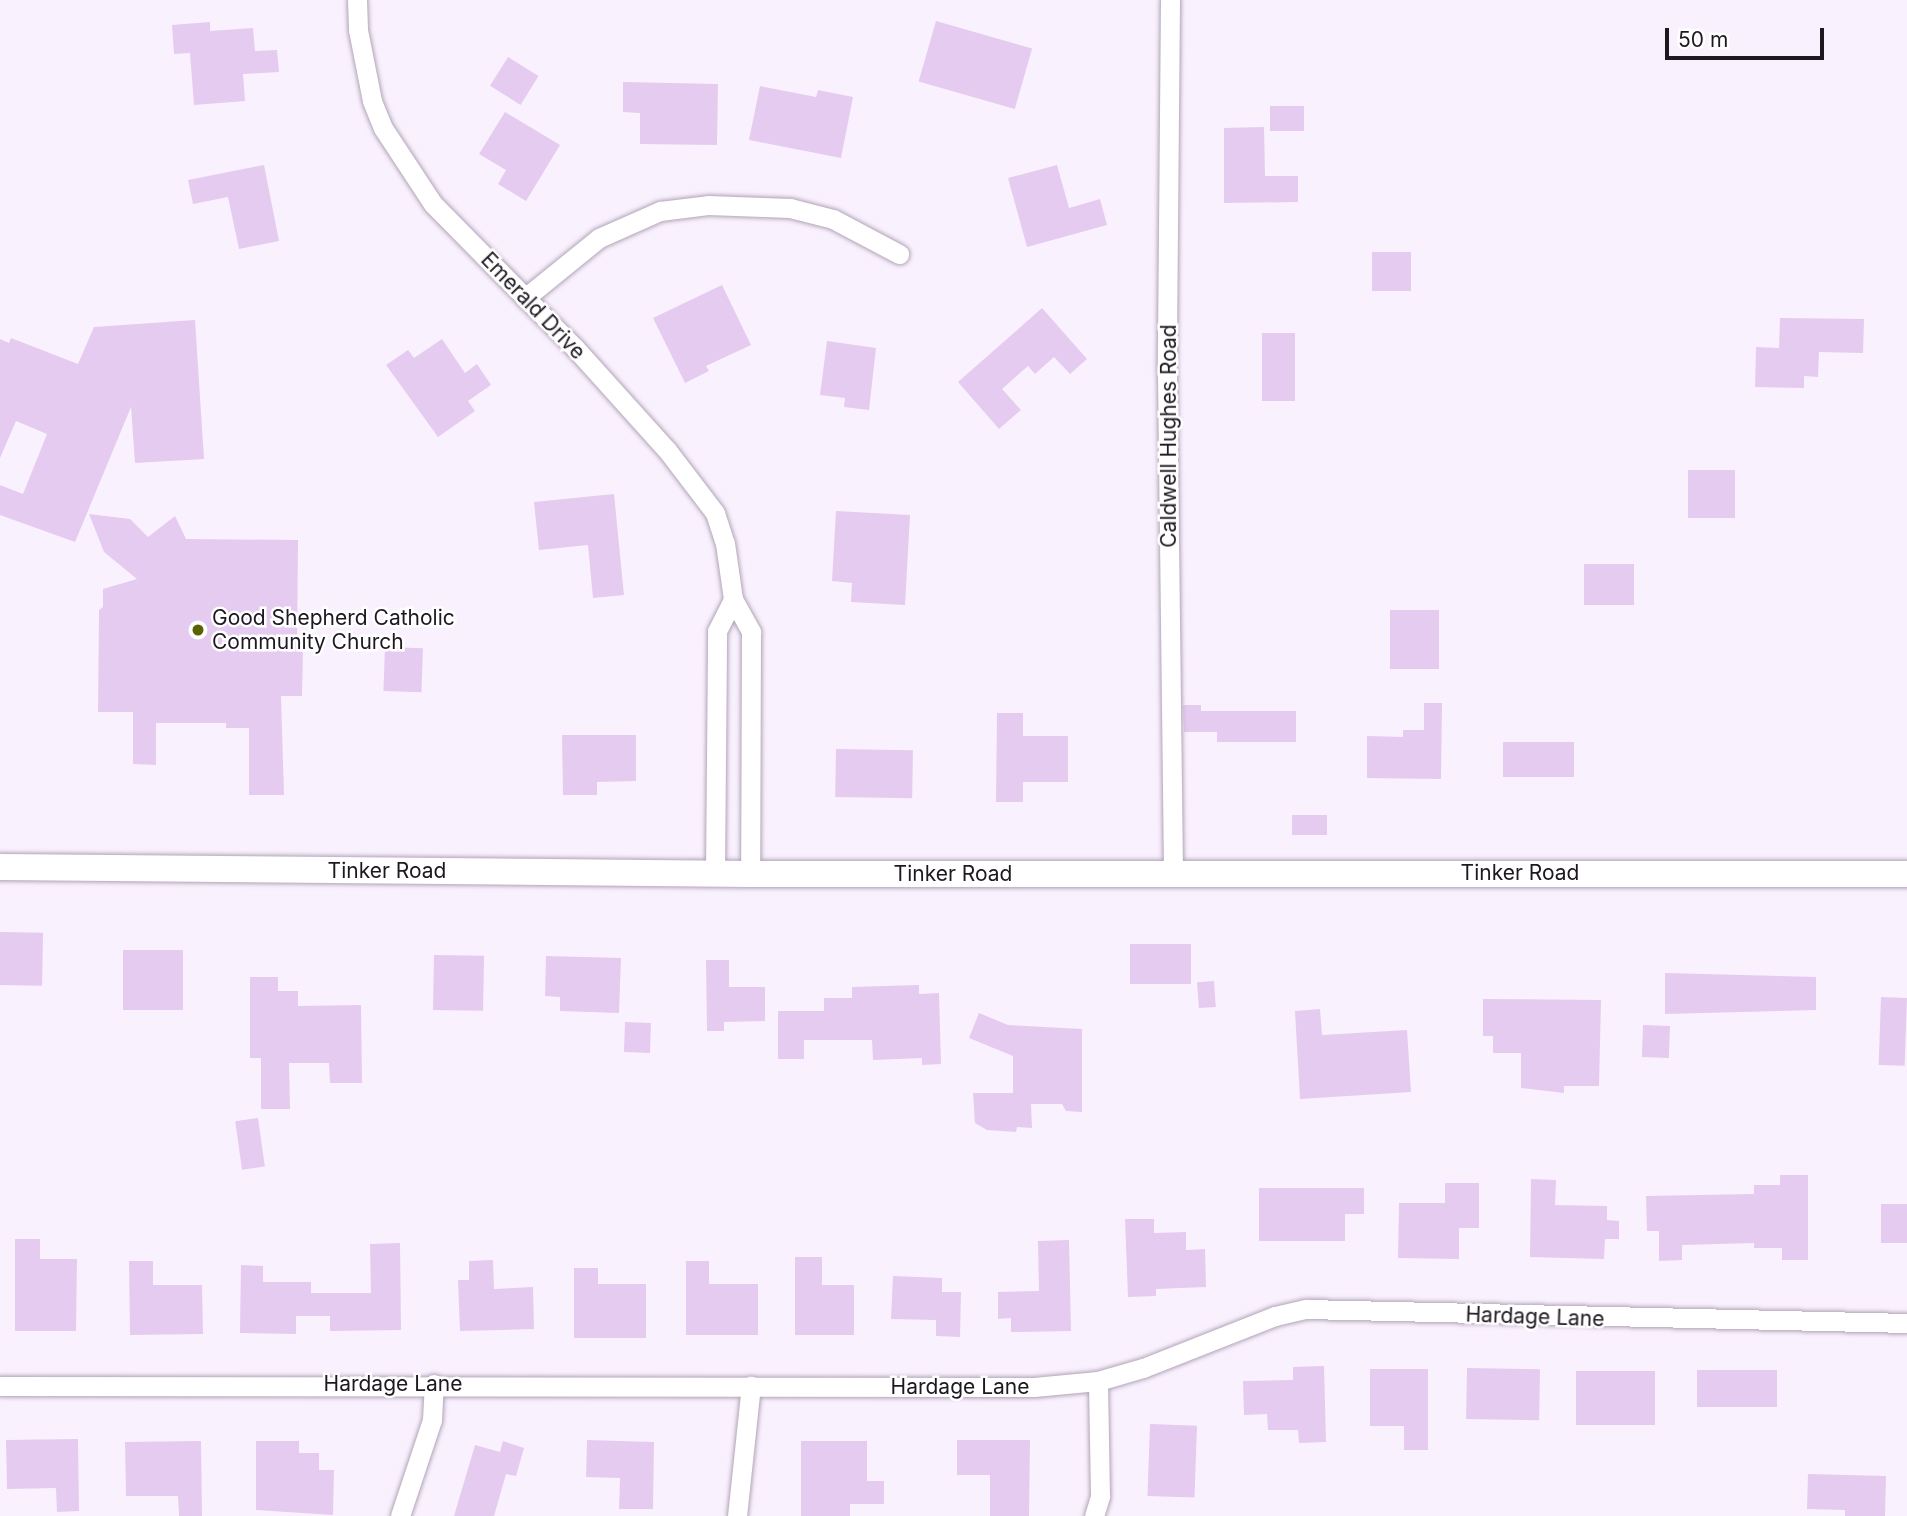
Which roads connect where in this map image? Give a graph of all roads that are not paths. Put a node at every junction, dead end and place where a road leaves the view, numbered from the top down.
1 (357, 0) edge
2 (1170, 0) edge
3 (899, 254) dead end
4 (526, 298) junction
5 (733, 599) junction
6 (0, 867) edge
7 (1173, 873) junction
8 (715, 874) junction
9 (750, 874) junction
10 (1907, 874) edge
11 (1907, 1324) edge
12 (1098, 1381) junction
13 (434, 1384) junction
14 (0, 1386) edge
15 (751, 1386) junction
16 (400, 1516) edge
17 (737, 1516) edge
18 (1094, 1516) edge

1 - 4 street, Emerald Drive
2 - 7 street, Caldwell Hughes Road
3 - 4 street
4 - 5 street, Emerald Drive
5 - 8 street
5 - 9 street, Emerald Drive
6 - 8 main road, Tinker Road
7 - 9 main road, Tinker Road
7 - 10 main road, Tinker Road
8 - 9 main road, Tinker Road
11 - 12 street, Hardage Lane
12 - 15 street, Hardage Lane
12 - 18 street
13 - 14 street, Hardage Lane
13 - 15 street, Hardage Lane
13 - 16 street
15 - 17 street

